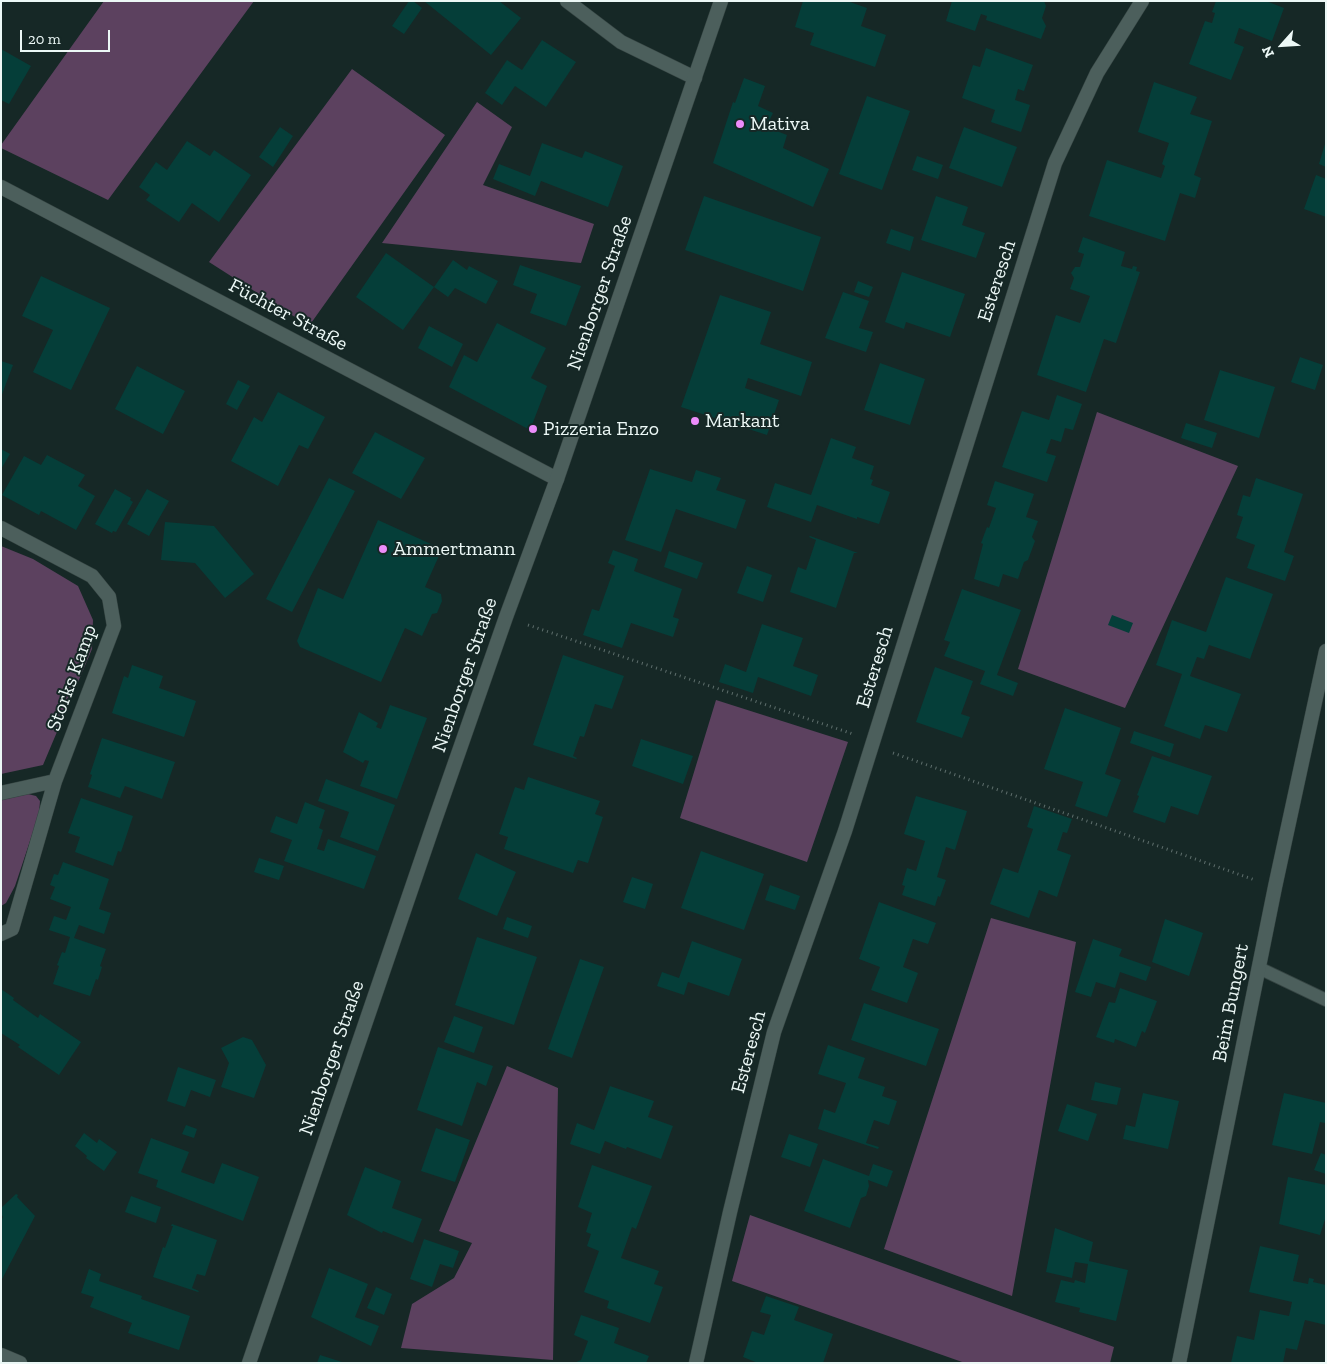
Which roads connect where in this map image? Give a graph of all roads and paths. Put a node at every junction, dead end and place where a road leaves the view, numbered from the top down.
1 (567, 1) edge
2 (720, 1) edge
3 (1142, 1) edge
4 (695, 78) junction
5 (1, 187) edge
6 (556, 479) junction
7 (1, 528) edge
8 (506, 617) junction
9 (1326, 651) edge
10 (872, 743) junction
11 (55, 782) junction
12 (1, 793) edge
13 (1275, 886) junction
14 (1, 934) edge
15 (1259, 968) junction
16 (1326, 1000) edge
17 (1, 1355) edge
18 (20, 1363) edge
19 (248, 1363) edge
20 (696, 1363) edge
21 (1178, 1363) edge

1 - 4 street
2 - 4 street, Nienborger Straße
3 - 10 street, Esteresch
4 - 6 street, Nienborger Straße
5 - 6 street, Füchter Straße
6 - 8 street, Nienborger Straße
7 - 11 street, Storks Kamp
8 - 10 path
8 - 19 street, Nienborger Straße
9 - 13 street, Beim Bungert
10 - 13 path
10 - 20 street, Esteresch
11 - 12 street
11 - 14 street, Storks Kamp
13 - 15 street, Beim Bungert
15 - 16 lane
15 - 21 street, Beim Bungert
17 - 18 street

